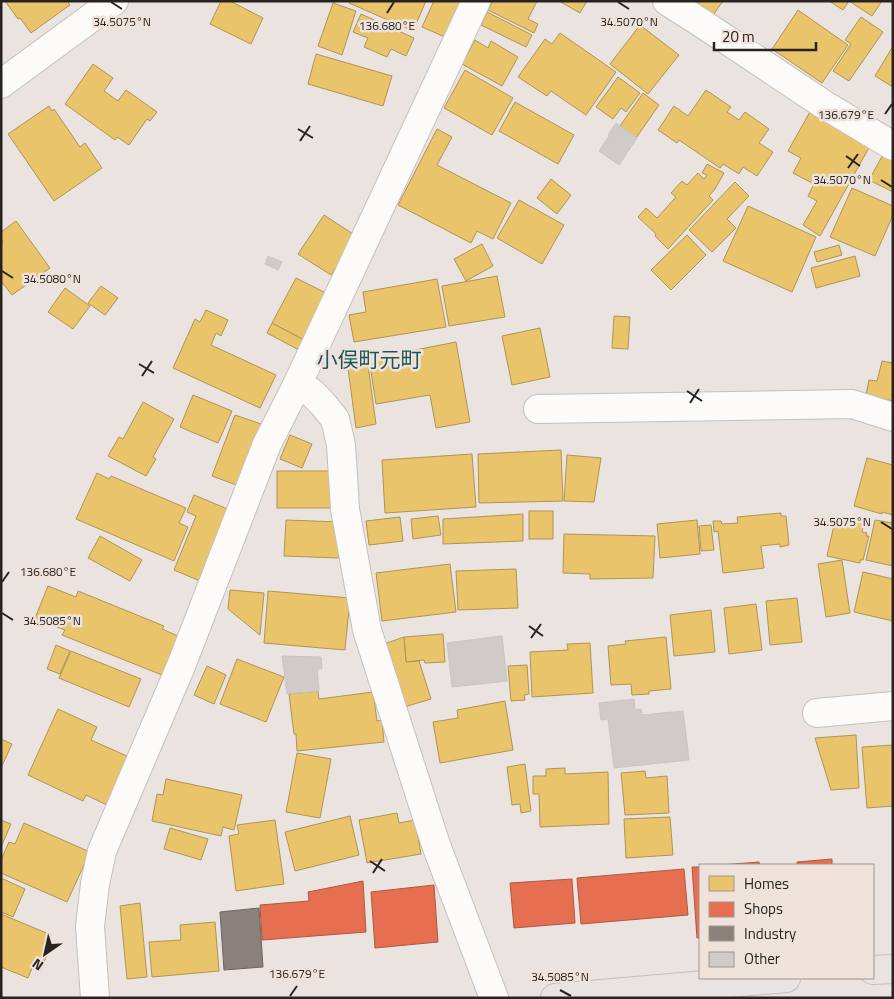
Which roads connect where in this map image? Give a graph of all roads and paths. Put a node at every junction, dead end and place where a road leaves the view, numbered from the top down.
1 (114, 1) edge
2 (476, 1) edge
3 (667, 1) edge
4 (1, 84) edge
5 (893, 146) edge
6 (297, 385) junction
7 (538, 408) dead end
8 (893, 417) edge
9 (893, 706) edge
10 (817, 713) dead end
11 (893, 968) edge
12 (874, 970) edge
13 (774, 979) edge
14 (95, 998) edge
15 (494, 998) edge
16 (555, 998) edge

1 - 4 street
2 - 6 street
3 - 5 street
6 - 14 street
6 - 15 street
7 - 8 street
9 - 10 street
11 - 12 main road
13 - 16 main road

